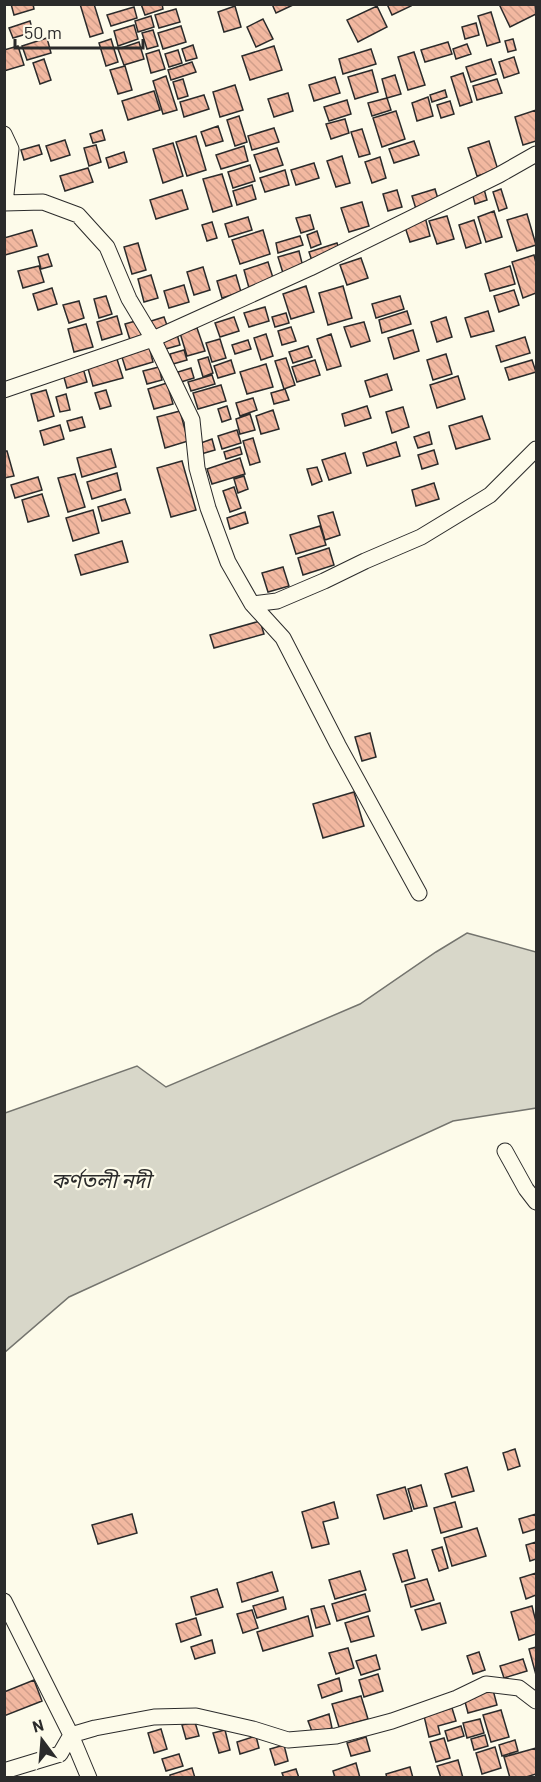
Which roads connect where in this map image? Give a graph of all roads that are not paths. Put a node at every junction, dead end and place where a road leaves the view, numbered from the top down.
1 (4, 134) edge
2 (537, 154) edge
3 (5, 203) edge
4 (153, 339) junction
5 (4, 390) edge
6 (537, 449) edge
7 (252, 604) junction
8 (419, 893) dead end
9 (505, 1151) dead end
10 (537, 1202) edge
11 (4, 1601) edge
12 (537, 1701) edge
13 (71, 1736) junction
14 (4, 1771) edge
15 (89, 1778) edge

1 - 3 street
2 - 4 street
3 - 4 street
4 - 5 street
4 - 7 street
6 - 7 street
7 - 8 street
9 - 10 street
11 - 13 street
12 - 13 street
13 - 14 street
13 - 15 street

